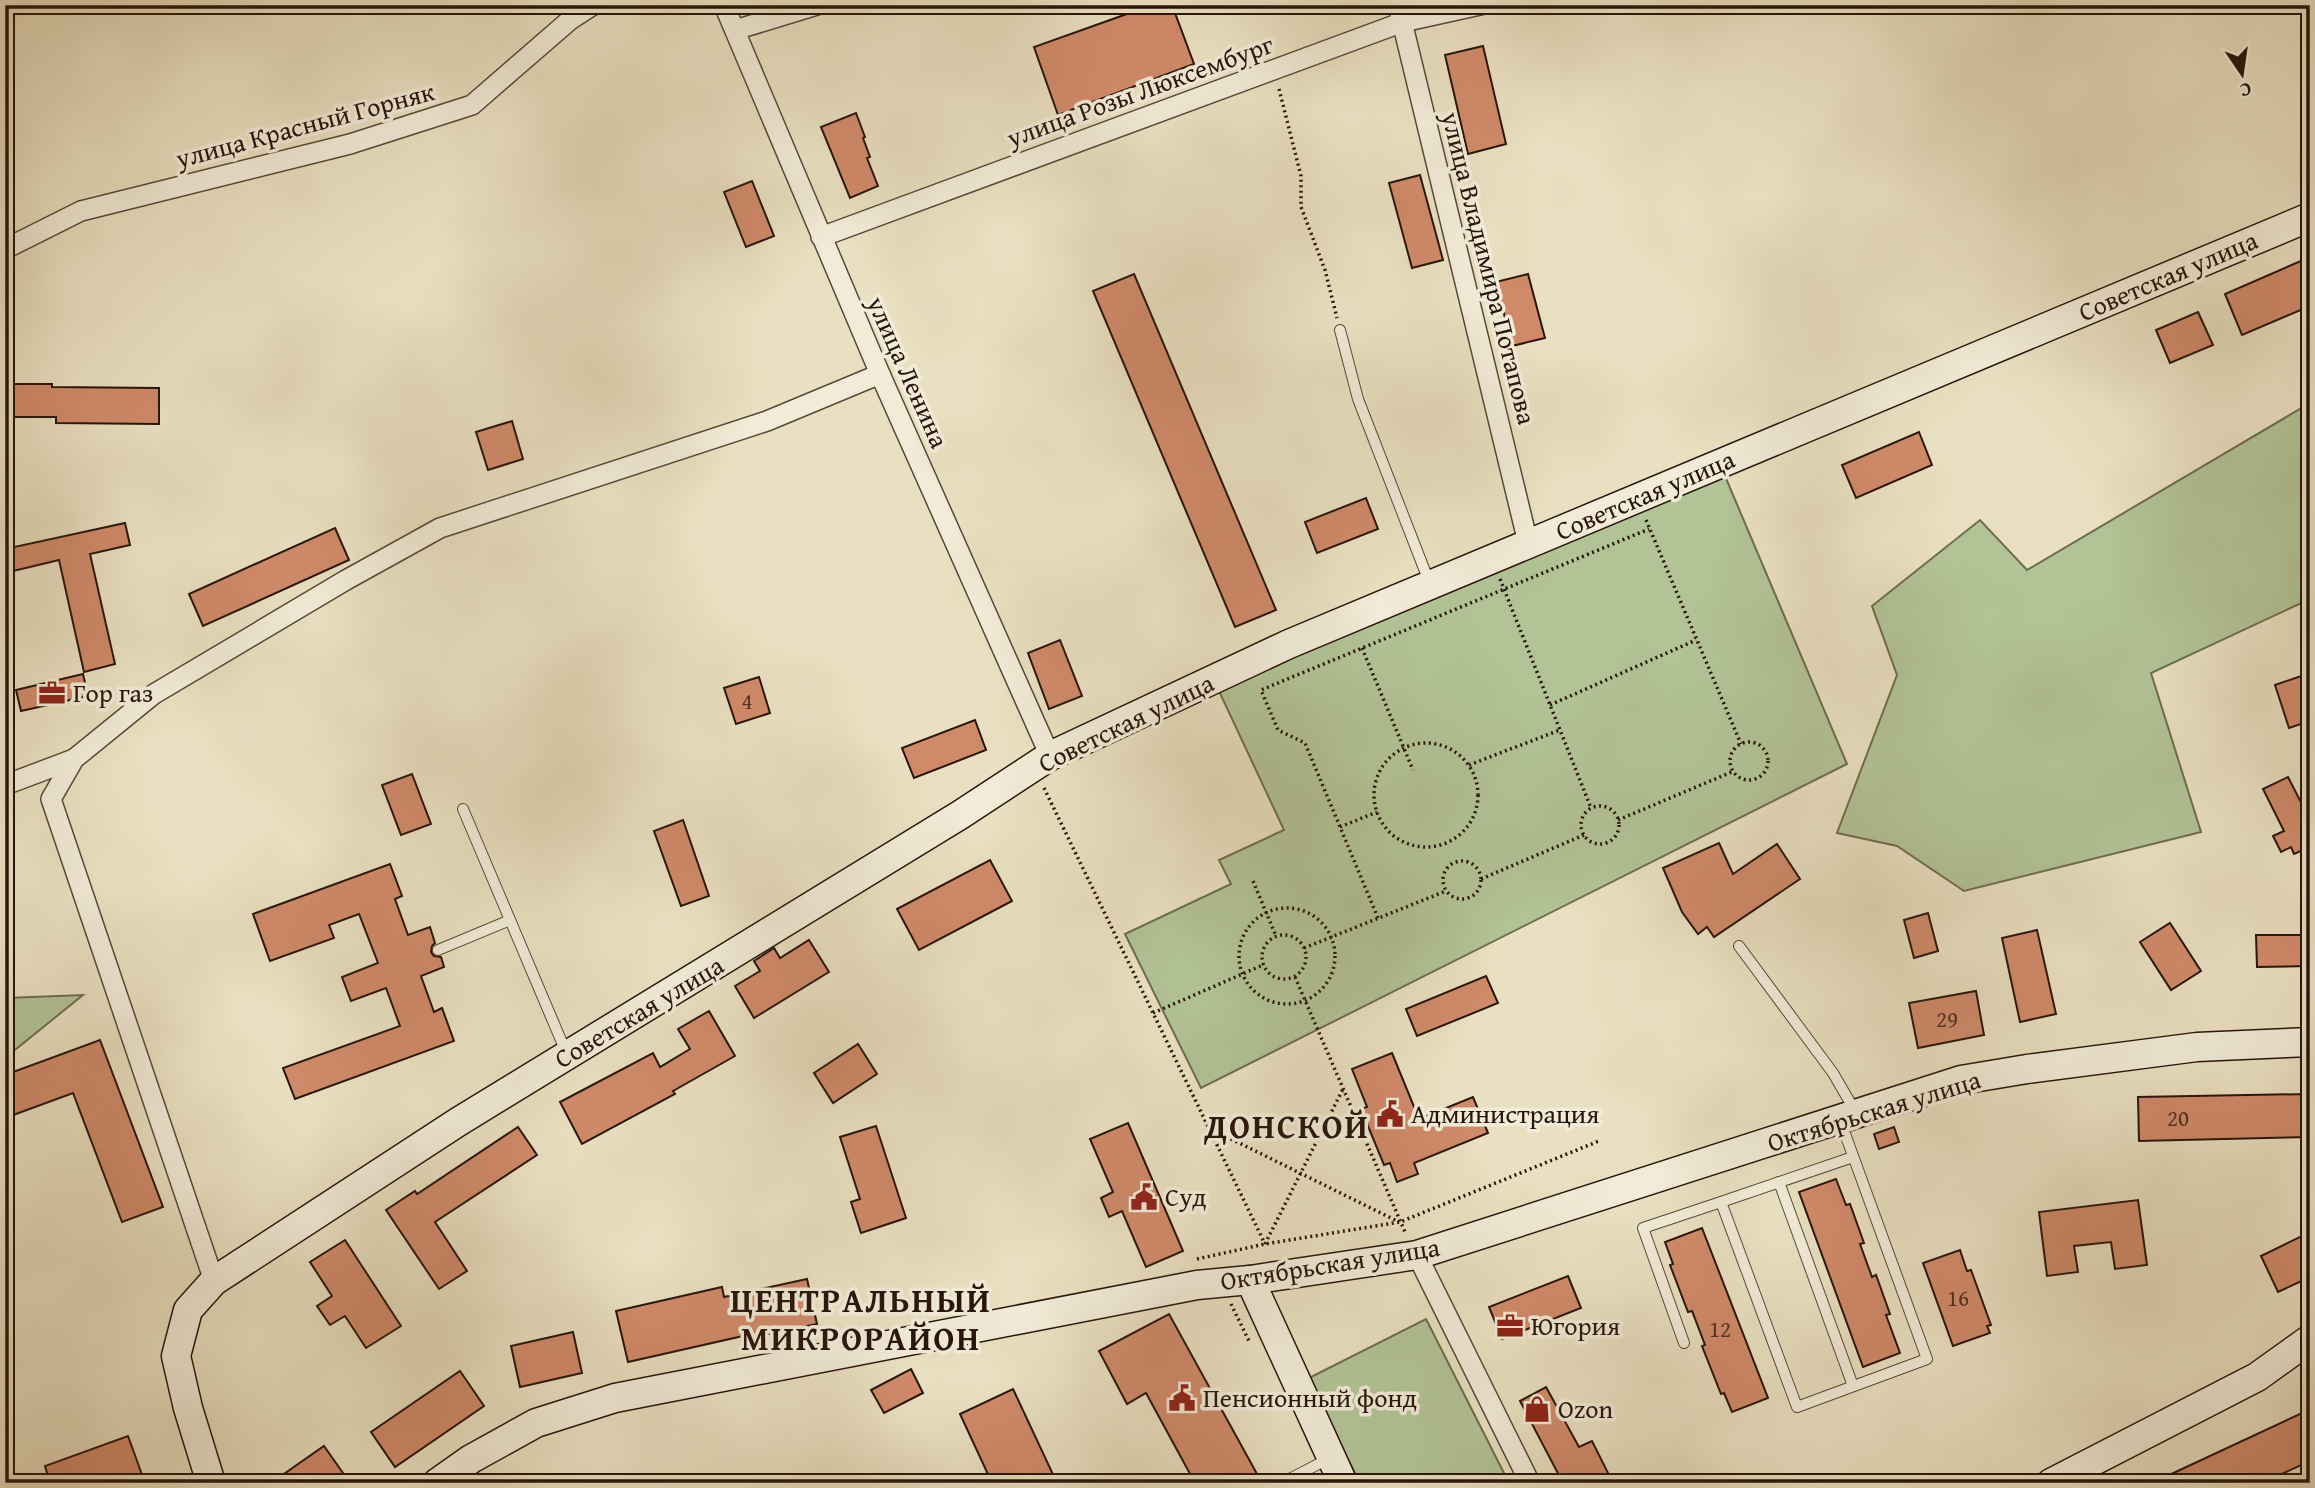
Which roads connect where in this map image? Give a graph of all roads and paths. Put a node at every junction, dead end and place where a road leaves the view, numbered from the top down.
1 (593, 5) edge
2 (723, 5) edge
3 (817, 5) edge
4 (1480, 5) edge
5 (1400, 14) edge
6 (735, 30) junction
7 (1274, 70) junction
8 (2310, 217) edge
9 (821, 237) junction
10 (5, 249) edge
11 (1340, 330) joint
12 (880, 374) junction
13 (1636, 498) junction
14 (1650, 528) junction
15 (1528, 543) junction
16 (1492, 559) junction
17 (1430, 585) junction
18 (1503, 589) junction
19 (1696, 640) junction
20 (1362, 648) junction
21 (1550, 705) junction
22 (1560, 730) junction
23 (1741, 744) junction
24 (1404, 748) junction
25 (74, 759) junction
26 (1042, 762) junction
27 (1469, 765) junction
28 (1413, 771) dead end
29 (1734, 771) junction
30 (5, 785) edge
31 (1591, 808) junction
32 (463, 809) dead end
33 (1377, 812) junction
34 (1618, 820) junction
35 (1340, 827) junction
36 (1584, 835) junction
37 (1480, 879) junction
38 (1253, 881) dead end
39 (1446, 891) junction
40 (1266, 913) junction
41 (1378, 919) junction
42 (510, 920) junction
43 (1276, 936) junction
44 (1331, 937) junction
45 (1739, 946) dead end
46 (1304, 948) junction
47 (438, 950) dead end
48 (1263, 965) junction
49 (1242, 974) junction
50 (1295, 977) junction
51 (1306, 1000) junction
52 (1153, 1013) junction
53 (2310, 1042) edge
54 (567, 1056) junction
55 (1343, 1088) junction
56 (1848, 1117) junction
57 (1209, 1128) junction
58 (1599, 1140) dead end
59 (1853, 1157) junction
60 (1301, 1173) junction
61 (1779, 1182) junction
62 (1721, 1202) junction
63 (1400, 1222) junction
64 (1265, 1244) junction
65 (1418, 1255) junction
66 (1250, 1280) junction
67 (214, 1281) junction
68 (1197, 1284) junction
69 (1231, 1303) dead end
70 (2310, 1339) edge
71 (1684, 1342) dead end
72 (1254, 1350) dead end
73 (1853, 1386) junction
74 (1337, 1470) edge
75 (211, 1483) edge
76 (437, 1483) edge
77 (1282, 1483) edge
78 (1530, 1483) edge
79 (2051, 1483) edge

1 - 10 street, улица Красный Горняк
2 - 6 street, улица Ленина
3 - 6 street
4 - 5 street, улица Розы Люксембург
5 - 7 street, улица Розы Люксембург
5 - 15 street, улица Владимира Потапова
6 - 9 street, улица Ленина
7 - 9 street, улица Розы Люксембург
7 - 11 path
8 - 13 street, Советская улица
9 - 12 street, улица Ленина
11 - 17 lane
12 - 25 street
12 - 26 street, улица Ленина
13 - 14 path
13 - 15 street, Советская улица
14 - 18 path
14 - 19 path
15 - 16 street, Советская улица
16 - 17 street, Советская улица
16 - 18 path
17 - 26 street, Советская улица
18 - 20 path
18 - 21 path
19 - 21 path
19 - 23 path
20 - 24 path
20 - 35 path
21 - 22 path
22 - 27 path
22 - 31 path
23 - 29 path
23 - 29 path
24 - 27 path
24 - 28 path
24 - 33 path
25 - 30 street
25 - 67 street
26 - 52 path
26 - 54 street, Советская улица
27 - 33 path
29 - 34 path
31 - 34 path
31 - 36 path
32 - 42 lane
33 - 35 path
34 - 36 path
35 - 41 path
36 - 37 path
37 - 39 path
37 - 39 path
38 - 40 path
39 - 41 path
40 - 43 path
40 - 44 path
40 - 49 path
41 - 44 path
42 - 47 lane
42 - 54 lane
43 - 46 path
43 - 48 path
44 - 46 path
44 - 51 path
45 - 56 lane
46 - 50 path
48 - 49 path
48 - 50 path
49 - 51 path
49 - 52 path
50 - 51 path
51 - 55 path
52 - 57 path
53 - 56 street, Октябрьская улица
54 - 67 street, Советская улица
55 - 60 path
55 - 63 path
56 - 59 lane
56 - 65 street, Октябрьская улица
57 - 60 path
57 - 64 path
58 - 63 path
59 - 61 lane
59 - 73 lane
60 - 63 path
60 - 64 path
61 - 62 lane
61 - 73 lane
62 - 71 lane
62 - 73 lane
63 - 64 path
63 - 65 path
64 - 68 path
65 - 66 street, Октябрьская улица
65 - 78 street
66 - 68 street, Октябрьская улица
66 - 74 street
67 - 75 street, Советская улица
68 - 76 street, Октябрьская улица
69 - 72 path
70 - 79 street
74 - 77 lane

